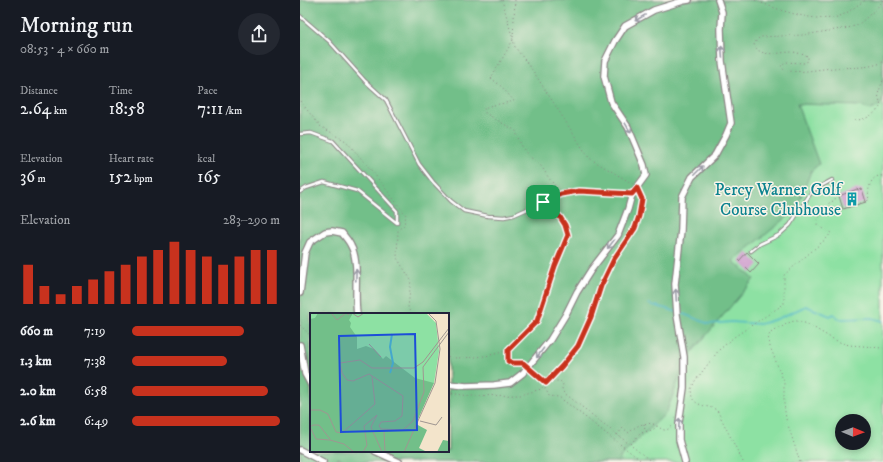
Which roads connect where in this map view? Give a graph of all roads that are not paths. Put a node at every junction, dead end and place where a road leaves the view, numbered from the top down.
1 (689, 0) edge
2 (718, 0) edge
3 (300, 16) edge
4 (300, 134) edge
5 (832, 180) dead end
6 (300, 192) edge
7 (632, 194) junction
8 (751, 251) dead end
9 (302, 263) edge
10 (300, 293) edge
11 (357, 313) edge
12 (300, 345) edge
13 (310, 383) edge
14 (449, 384) edge
15 (300, 450) edge
16 (377, 452) edge
17 (323, 462) edge
18 (399, 462) edge
19 (684, 462) edge

1 -> 7 street
19 -> 2 street
3 - 7 lane
4 - 6 lane
5 - 8 lane
7 -> 14 street
9 - 10 street
11 -> 9 street
12 - 13 street
15 - 17 street
16 - 18 street

